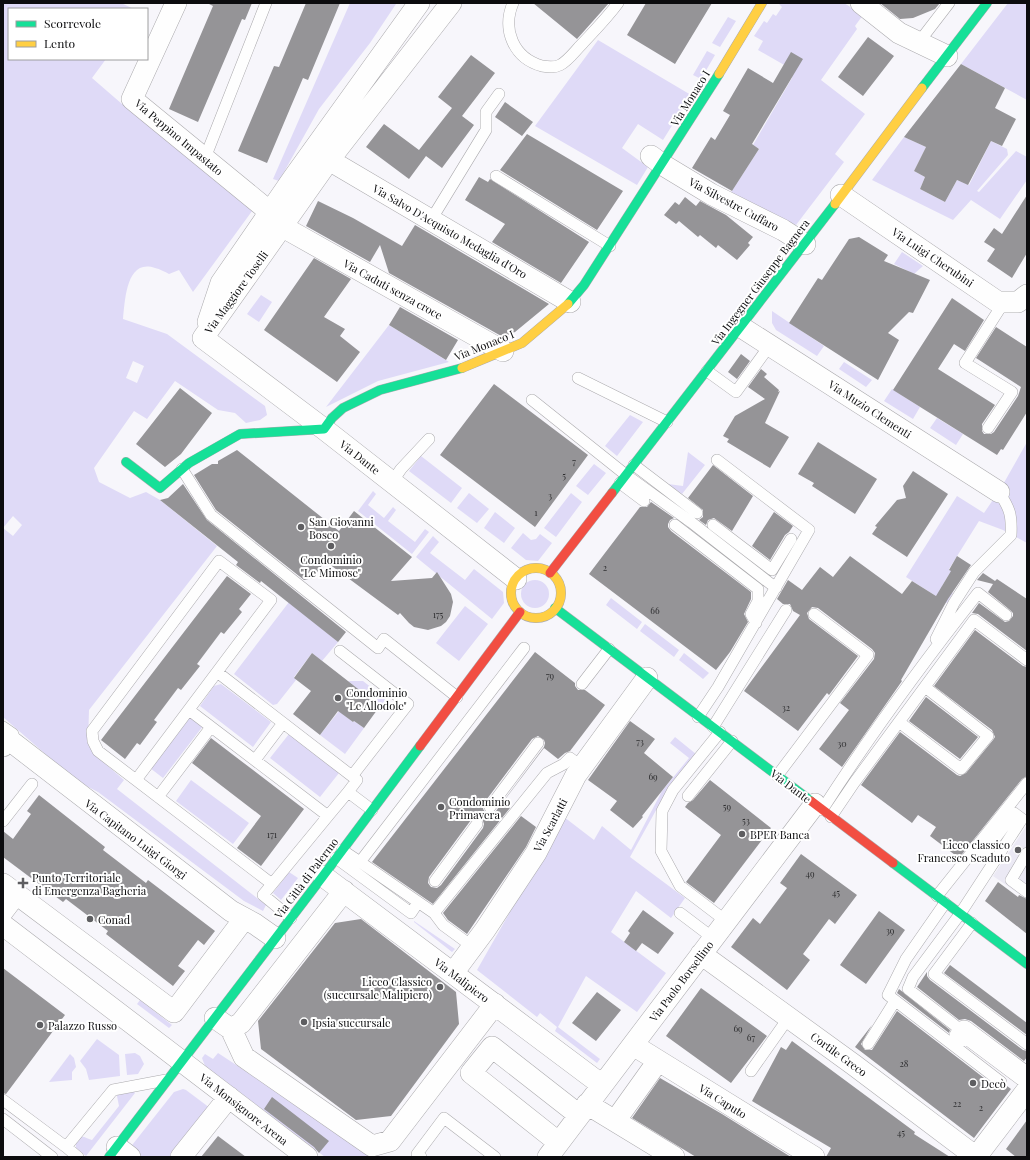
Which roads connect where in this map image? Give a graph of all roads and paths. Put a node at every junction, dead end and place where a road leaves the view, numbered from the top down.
1 (176, 3) edge
2 (266, 3) edge
3 (419, 3) edge
4 (451, 3) edge
5 (513, 3) edge
6 (618, 3) edge
7 (748, 3) edge
8 (861, 3) edge
9 (949, 3) edge
10 (987, 3) edge
11 (760, 6) edge
12 (919, 42) junction
13 (947, 56) junction
14 (499, 94) dead end
15 (205, 158) junction
16 (329, 160) junction
17 (657, 161) junction
18 (496, 176) dead end
19 (841, 195) junction
20 (276, 219) junction
21 (431, 220) junction
22 (805, 244) junction
23 (610, 246) junction
24 (1027, 295) edge
25 (570, 302) junction
26 (1004, 302) junction
27 (741, 326) junction
28 (203, 338) joint
29 (770, 345) junction
30 (503, 351) junction
31 (707, 371) junction
32 (578, 378) dead end
33 (532, 400) dead end
34 (667, 422) junction
35 (988, 428) dead end
36 (324, 429) junction
37 (429, 439) dead end
38 (717, 460) dead end
39 (126, 462) dead end
40 (634, 465) junction
41 (182, 469) junction
42 (623, 479) junction
43 (392, 482) junction
44 (998, 492) joint
45 (644, 501) dead end
46 (697, 513) dead end
47 (675, 525) dead end
48 (713, 526) dead end
49 (791, 539) dead end
50 (550, 573) junction
51 (516, 579) junction
52 (776, 588) junction
53 (555, 608) junction
54 (786, 610) dead end
55 (520, 612) junction
56 (814, 614) dead end
57 (1006, 614) dead end
58 (756, 622) junction
59 (524, 648) dead end
60 (609, 649) junction
61 (340, 651) dead end
62 (1027, 660) edge
63 (924, 663) junction
64 (217, 672) junction
65 (647, 678) junction
66 (582, 684) dead end
67 (925, 687) junction
68 (457, 697) junction
69 (189, 710) junction
70 (698, 716) junction
71 (899, 722) junction
72 (283, 723) junction
73 (211, 727) junction
74 (716, 730) junction
75 (5, 737) edge
76 (732, 741) junction
77 (538, 743) dead end
78 (255, 760) junction
79 (582, 767) junction
80 (352, 776) junction
81 (777, 776) junction
82 (136, 780) junction
83 (1027, 783) edge
84 (32, 784) dead end
85 (348, 792) junction
86 (158, 796) junction
87 (688, 796) dead end
88 (490, 807) dead end
89 (818, 807) junction
90 (372, 810) junction
91 (328, 816) junction
92 (831, 817) junction
93 (3, 821) edge
94 (477, 824) dead end
95 (1027, 853) edge
96 (339, 854) junction
97 (983, 855) dead end
98 (360, 862) junction
99 (323, 876) junction
100 (435, 881) dead end
101 (272, 884) junction
102 (10, 889) edge
103 (344, 891) junction
104 (1027, 892) edge
105 (941, 899) junction
106 (415, 907) dead end
107 (3, 911) edge
108 (434, 913) junction
109 (680, 913) dead end
110 (960, 914) junction
111 (291, 918) junction
112 (244, 919) junction
113 (726, 921) junction
114 (972, 923) junction
115 (3, 925) edge
116 (275, 938) junction
117 (707, 946) junction
118 (473, 947) junction
119 (1027, 964) edge
120 (453, 973) junction
121 (130, 979) junction
122 (895, 1000) junction
123 (495, 1004) junction
124 (110, 1006) junction
125 (789, 1017) junction
126 (223, 1023) junction
127 (959, 1032) joint
128 (868, 1044) dead end
129 (1027, 1044) edge
130 (633, 1045) junction
131 (182, 1061) junction
132 (658, 1061) junction
133 (751, 1071) dead end
134 (1027, 1078) edge
135 (168, 1080) junction
136 (1001, 1082) dead end
137 (602, 1085) junction
138 (1027, 1090) edge
139 (229, 1098) junction
140 (3, 1100) edge
141 (583, 1109) junction
142 (3, 1119) edge
143 (614, 1121) junction
144 (66, 1148) junction
145 (553, 1150) edge
146 (118, 1154) edge
147 (52, 1157) edge
148 (78, 1157) edge
149 (181, 1157) edge
150 (307, 1157) edge
151 (421, 1157) edge
152 (495, 1157) edge
153 (674, 1157) edge
154 (814, 1157) edge
155 (976, 1157) edge

1 - 15 street, Via Peppino Impastato
2 - 15 lane
3 - 20 street, Via Maggiore Toselli
4 - 16 street, Via Maggiore Toselli
5 - 6 lane
7 - 11 lane
8 - 12 street
9 - 12 lane
10 - 13 main road, Via Ingegner Giuseppe Bagnera
11 - 17 main road, Via Monaco I
12 - 13 street
13 - 19 main road, Via Ingegner Giuseppe Bagnera
14 - 21 lane
15 - 20 street, Via Peppino Impastato
16 - 20 street, Via Maggiore Toselli
16 - 21 street, Via Salvo D'Acquisto Medaglia d'Oro
17 - 22 street, Via Silvestre Cuffaro
17 - 23 main road, Via Monaco I
18 - 23 lane
19 - 22 main road, Via Ingegner Giuseppe Bagnera
19 - 26 street, Via Luigi Cherubini
20 - 28 street, Via Maggiore Toselli
20 - 30 street, Via Caduti senza croce
21 - 25 street, Via Salvo D'Acquisto Medaglia d'Oro
22 - 27 main road, Via Ingegner Giuseppe Bagnera
23 - 25 main road, Via Monaco I
24 - 26 street
25 - 30 main road, Via Monaco I
26 - 35 lane
27 - 29 street, Via Muzio Clementi
27 - 31 main road, Via Ingegner Giuseppe Bagnera
28 - 36 street, Via Dante
29 - 31 lane
29 - 44 street, Via Muzio Clementi
30 - 36 main road, Via Monaco I
31 - 34 main road, Via Ingegner Giuseppe Bagnera
32 - 34 lane
33 - 42 lane
34 - 40 main road, Via Ingegner Giuseppe Bagnera
36 - 41 main road
36 - 43 street, Via Dante
37 - 43 lane
38 - 52 lane
39 - 41 main road
40 - 42 main road, Via Ingegner Giuseppe Bagnera
40 - 46 lane
41 - 68 lane
42 - 45 lane
42 - 50 main road, Via Ingegner Giuseppe Bagnera
42 - 52 lane
43 - 51 street, Via Dante
44 - 63 lane
47 - 58 lane
48 - 49 lane
50 - 51 main road
50 - 53 main road
51 - 55 main road
52 - 58 lane
53 - 55 main road
53 - 60 main road, Via Dante
54 - 74 lane
55 - 68 main road, Via Città di Palermo
56 - 81 lane
57 - 63 lane
58 - 70 lane
59 - 98 lane
60 - 65 main road, Via Dante
60 - 66 lane
61 - 80 lane
62 - 67 lane
63 - 89 lane
64 - 69 lane
64 - 72 lane
64 - 82 lane
65 - 70 main road, Via Dante
65 - 79 street, Via Scarlatti
67 - 71 lane
67 - 71 lane
68 - 90 main road, Via Città di Palermo
69 - 73 lane
69 - 82 lane
70 - 74 main road, Via Dante
71 - 92 lane
72 - 78 lane
72 - 80 lane
73 - 78 lane
73 - 86 lane
74 - 76 main road, Via Dante
74 - 113 lane
75 - 112 street, Via Capitano Luigi Giorgi
76 - 81 main road, Via Dante
76 - 87 lane
77 - 88 lane
78 - 91 lane
79 - 108 lane
79 - 118 street, Via Scarlatti
80 - 85 lane
81 - 89 main road, Via Dante
82 - 86 lane
83 - 105 lane
84 - 93 lane
85 - 90 lane
85 - 91 lane
86 - 101 lane
89 - 92 main road, Via Dante
89 - 113 street, Via Paolo Borsellino
90 - 96 main road, Via Città di Palermo
91 - 101 lane
92 - 105 main road, Via Dante
94 - 100 lane
95 - 104 lane
96 - 98 lane
96 - 99 main road, Via Città di Palermo
96 - 106 lane
97 - 110 lane
98 - 108 lane
99 - 103 street, Via Malipiero
99 - 111 main road, Via Città di Palermo
101 - 111 lane
102 - 107 street
102 - 121 street
103 - 120 street, Via Malipiero
103 - 126 street
105 - 110 main road, Via Dante
105 - 122 lane
108 - 118 lane
109 - 117 lane
110 - 114 main road, Via Dante
110 - 127 lane
111 - 116 main road, Via Città di Palermo
112 - 116 street, Via Capitano Luigi Giorgi
112 - 121 street
113 - 117 street, Via Paolo Borsellino
114 - 119 main road, Via Dante
114 - 129 lane
115 - 124 street
116 - 126 main road, Via Città di Palermo
117 - 125 street, Cortile Greco
117 - 130 street, Via Paolo Borsellino
118 - 120 street, Via Scarlatti
120 - 123 street, Via Malipiero
121 - 124 street
122 - 128 lane
122 - 136 lane
123 - 126 street
123 - 137 street, Via Malipiero
124 - 131 street
125 - 133 lane
125 - 155 street, Cortile Greco
126 - 131 main road, Via Città di Palermo
127 - 134 street
130 - 132 street, Via Caputo
130 - 137 street, Via Paolo Borsellino
131 - 135 main road, Via Città di Palermo
131 - 139 street, Via Monsignore Arena
132 - 143 street
132 - 154 street, Via Caputo
135 - 144 lane
135 - 146 main road, Via Città di Palermo
137 - 141 street, Via Paolo Borsellino
138 - 155 street
139 - 149 street
139 - 150 street, Via Monsignore Arena
140 - 144 lane
141 - 143 street
141 - 145 street, Via Paolo Borsellino
141 - 145 street
142 - 147 lane
143 - 153 street
144 - 148 lane
151 - 152 lane

